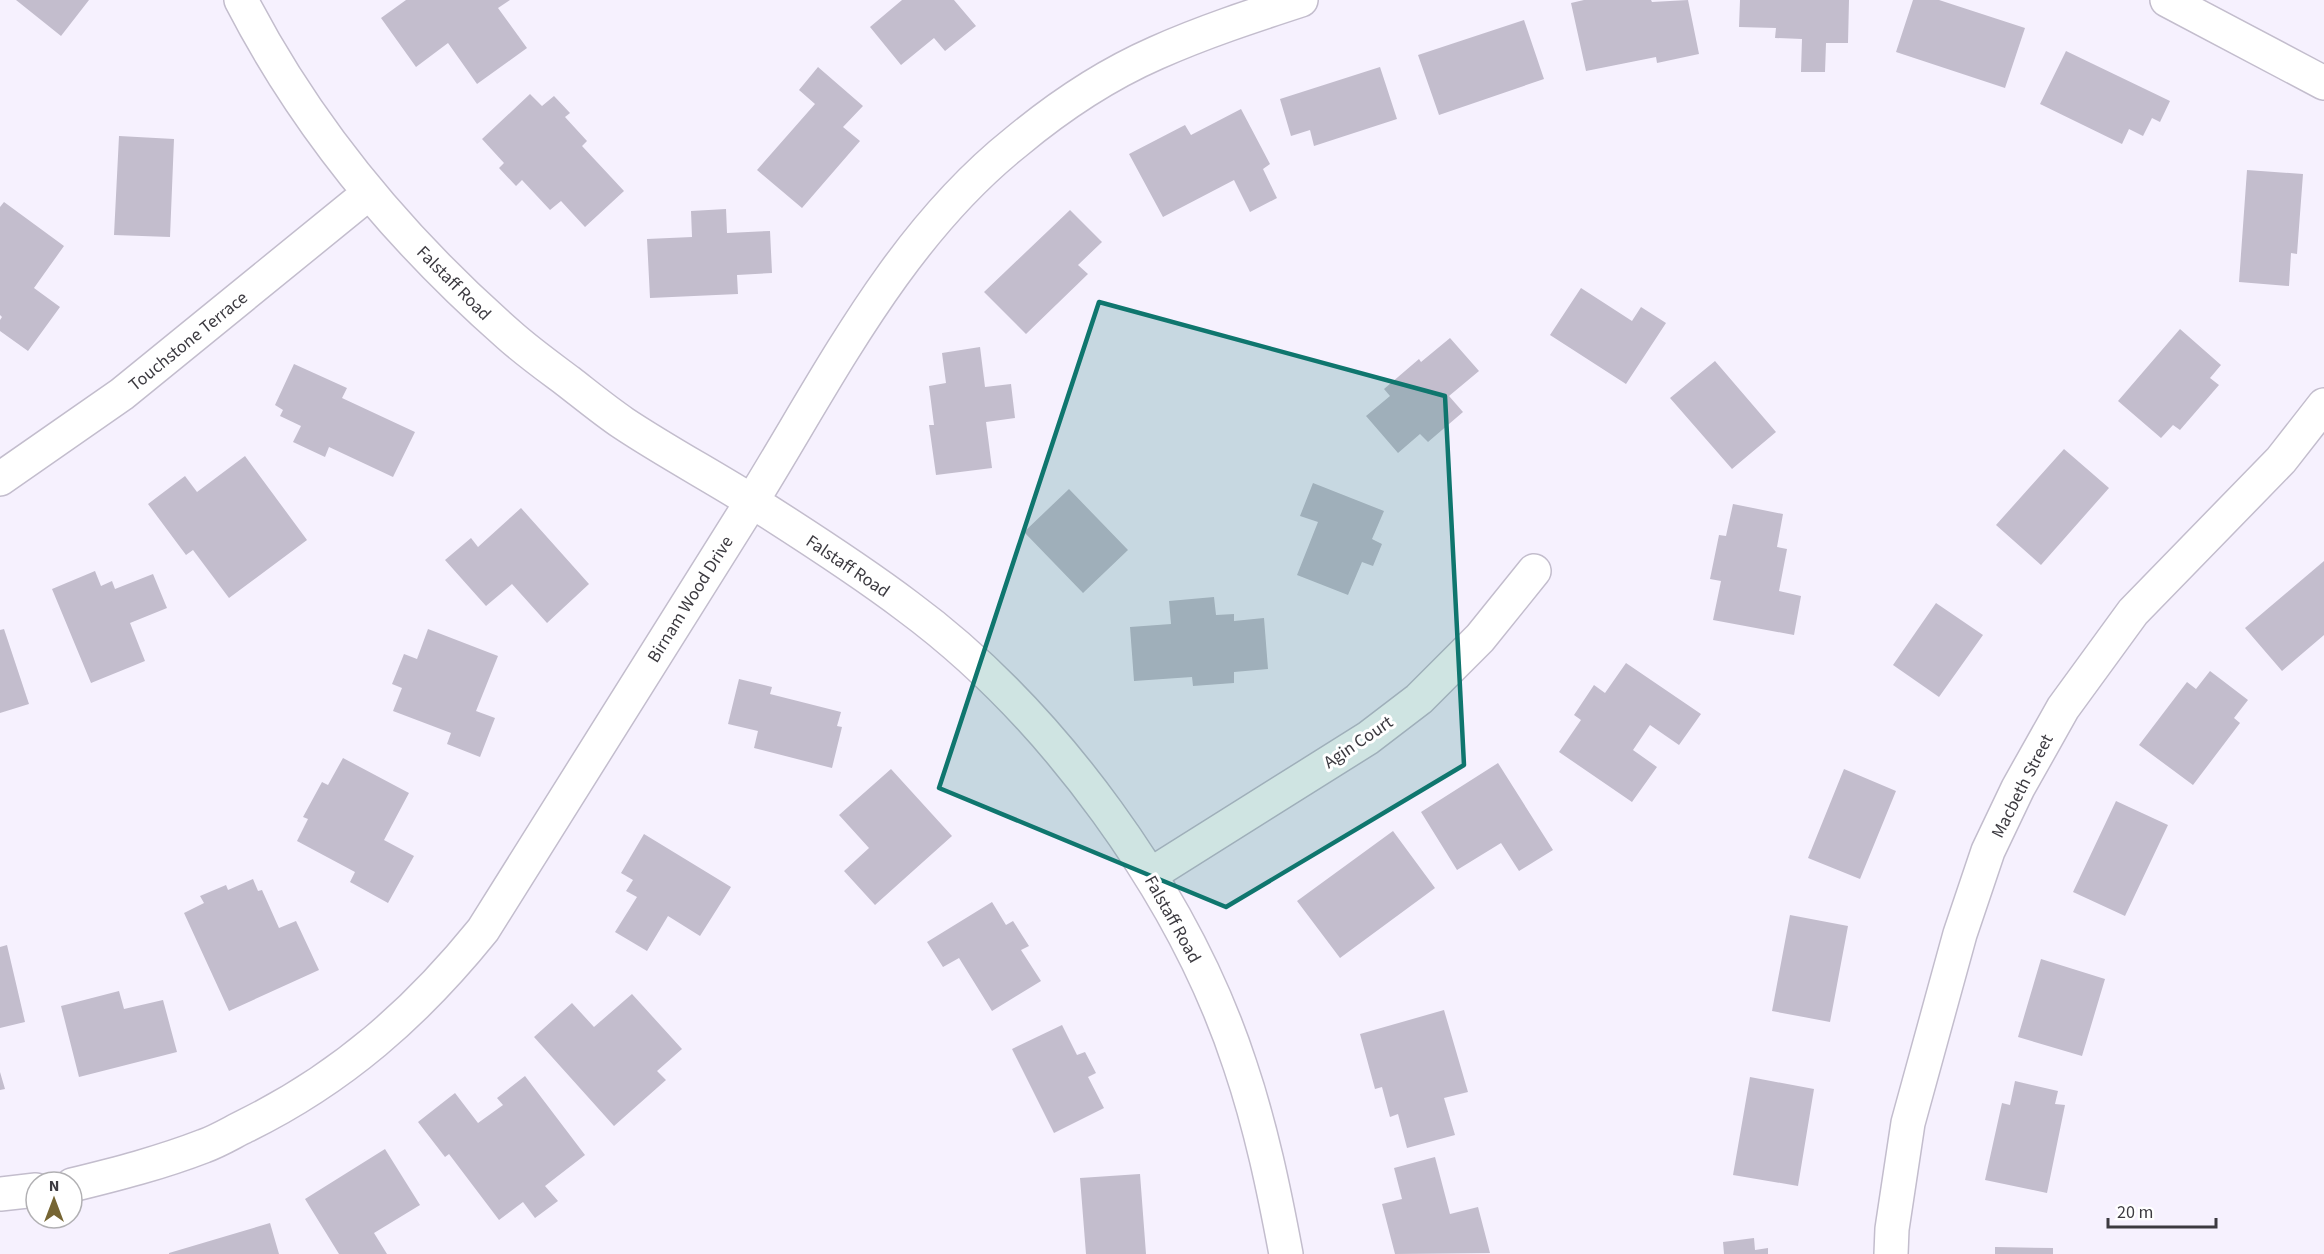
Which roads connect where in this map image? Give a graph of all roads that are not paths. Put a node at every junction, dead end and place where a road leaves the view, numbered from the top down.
1 (241, 0) edge
2 (1300, 0) edge
3 (2167, 0) edge
4 (2324, 82) edge
5 (369, 193) junction
6 (2324, 405) edge
7 (0, 479) edge
8 (752, 501) junction
9 (1533, 571) dead end
10 (1150, 875) junction
11 (84, 1182) edge
12 (24, 1191) edge
13 (0, 1194) edge
14 (1287, 1254) edge
15 (1891, 1254) edge

1 - 5 street, Falstaff Road
2 - 8 street, Birnam Wood Drive
3 - 4 street
5 - 7 street, Touchstone Terrace
5 - 8 street, Falstaff Road
6 - 15 street, Macbeth Street
8 - 10 street, Falstaff Road
8 - 11 street, Birnam Wood Drive
9 - 10 street, Agin Court
10 - 14 street, Falstaff Road
12 - 13 street

